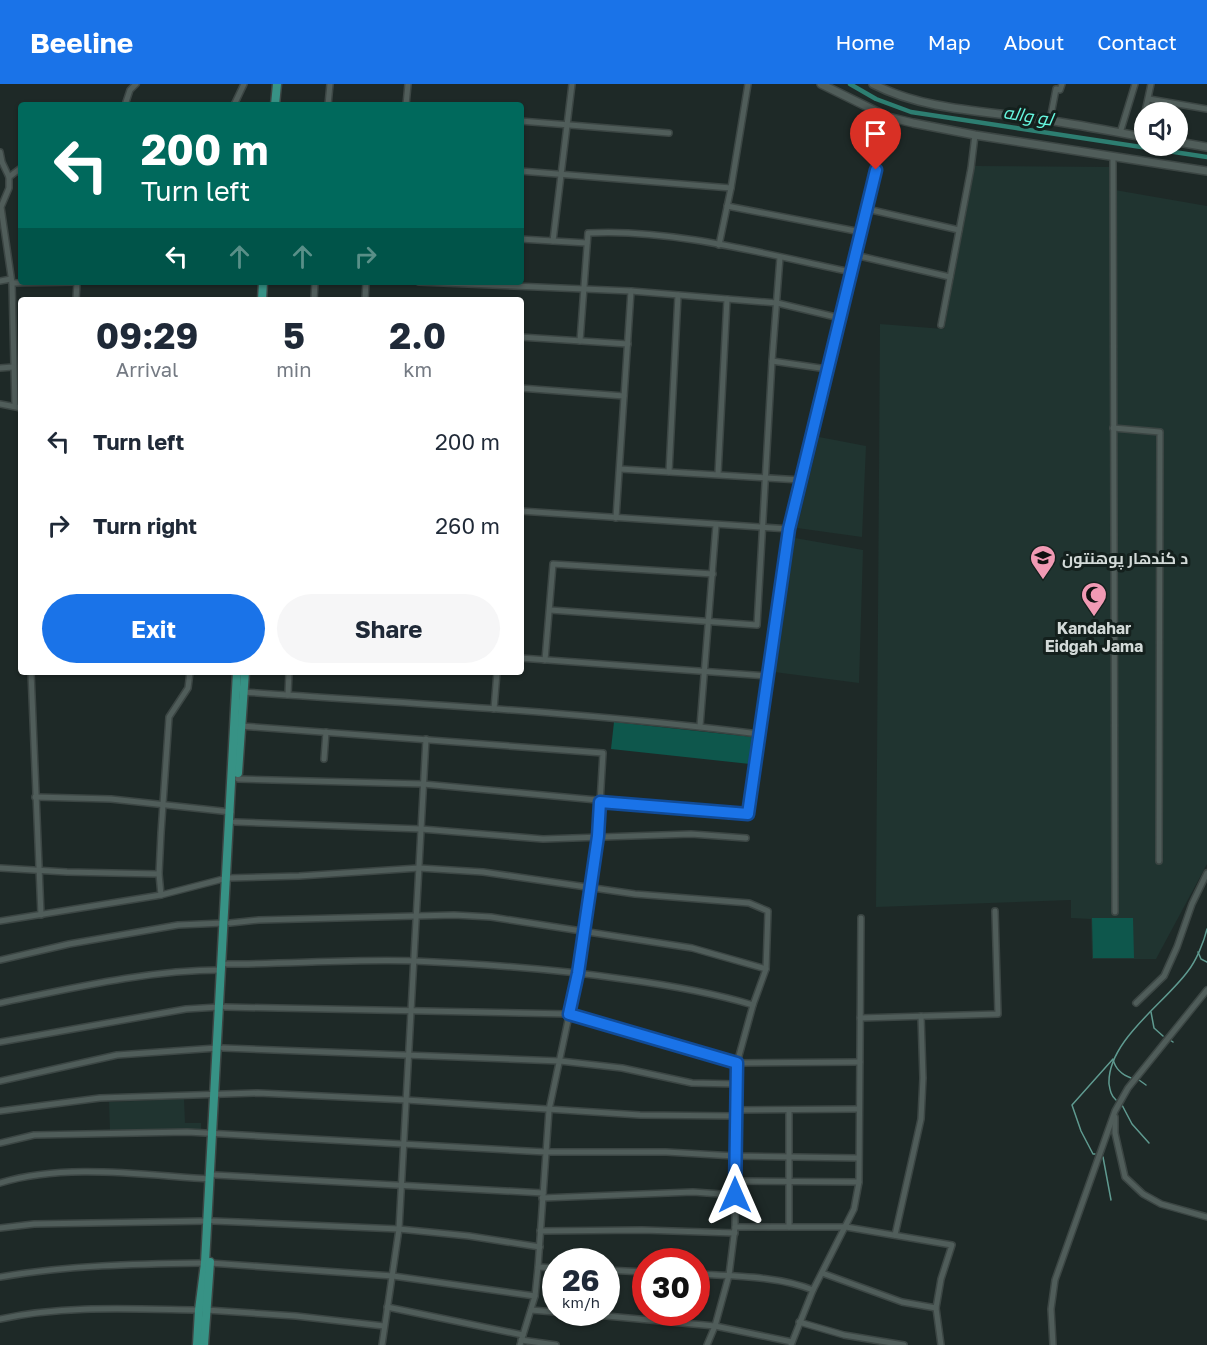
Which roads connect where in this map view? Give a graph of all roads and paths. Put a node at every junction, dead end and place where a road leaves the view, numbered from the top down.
1 (136, 84) edge
2 (244, 84) edge
3 (279, 84) edge
4 (330, 84) edge
5 (408, 84) edge
6 (572, 84) edge
7 (748, 84) edge
8 (821, 84) edge
9 (873, 84) edge
10 (1062, 84) edge
11 (1135, 84) edge
12 (1151, 84) edge
13 (1149, 99) junction
14 (126, 102) edge
15 (235, 102) edge
16 (278, 102) edge
17 (328, 102) edge
18 (406, 102) edge
19 (1148, 102) edge
20 (1207, 108) edge
21 (888, 117) junction
22 (1050, 120) junction
23 (524, 122) edge
24 (567, 125) junction
25 (669, 133) dead end
26 (1119, 133) junction
27 (975, 135) junction
28 (1134, 136) edge
29 (1188, 144) edge
30 (1207, 147) edge
31 (0, 152) edge
32 (1113, 156) junction
33 (18, 170) edge
34 (524, 171) edge
35 (1207, 171) edge
36 (561, 175) junction
37 (9, 177) junction
38 (730, 188) junction
39 (727, 206) junction
40 (0, 207) edge
41 (867, 209) junction
42 (959, 230) junction
43 (861, 232) junction
44 (524, 239) edge
45 (553, 241) junction
46 (587, 243) junction
47 (719, 245) junction
48 (855, 255) junction
49 (780, 257) junction
50 (851, 272) junction
51 (950, 277) junction
52 (0, 281) edge
53 (12, 281) junction
54 (18, 281) edge
55 (489, 285) edge
56 (583, 289) junction
57 (632, 291) junction
58 (678, 295) junction
59 (727, 299) junction
60 (777, 303) junction
61 (840, 318) junction
62 (941, 325) dead end
63 (524, 337) edge
64 (580, 341) junction
65 (628, 344) junction
66 (772, 361) junction
67 (13, 367) junction
68 (0, 368) edge
69 (827, 369) junction
70 (524, 388) edge
71 (624, 396) junction
72 (0, 404) edge
73 (18, 407) edge
74 (1113, 428) junction
75 (620, 469) junction
76 (669, 472) junction
77 (718, 474) junction
78 (766, 477) junction
79 (801, 480) junction
80 (524, 511) edge
81 (616, 518) junction
82 (716, 525) junction
83 (763, 527) junction
84 (789, 529) junction
85 (713, 574) junction
86 (550, 610) junction
87 (709, 622) junction
88 (524, 658) edge
89 (546, 660) junction
90 (705, 670) junction
91 (31, 675) edge
92 (190, 675) edge
93 (237, 675) edge
94 (245, 675) edge
95 (289, 675) edge
96 (497, 675) edge
97 (766, 676) junction
98 (244, 692) junction
99 (288, 695) junction
100 (239, 703) junction
101 (494, 709) junction
102 (241, 726) junction
103 (700, 726) junction
104 (326, 732) junction
105 (759, 734) junction
106 (426, 739) junction
107 (324, 759) dead end
108 (238, 779) junction
109 (423, 784) junction
110 (35, 797) junction
111 (600, 802) junction
112 (162, 804) junction
113 (231, 812) junction
114 (235, 822) junction
115 (421, 829) junction
116 (598, 836) junction
117 (746, 838) dead end
118 (1159, 861) dead end
119 (0, 868) edge
120 (418, 868) junction
121 (39, 870) junction
122 (1207, 873) edge
123 (159, 874) junction
124 (230, 878) junction
125 (590, 888) junction
126 (161, 895) junction
127 (995, 911) dead end
128 (1115, 912) dead end
129 (41, 915) junction
130 (416, 916) junction
131 (861, 918) dead end
132 (0, 921) edge
133 (227, 923) junction
134 (584, 932) junction
135 (0, 960) edge
136 (413, 961) junction
137 (224, 967) junction
138 (766, 969) junction
139 (578, 973) junction
140 (1207, 990) edge
141 (0, 1003) edge
142 (1136, 1003) dead end
143 (753, 1005) junction
144 (222, 1007) junction
145 (410, 1010) junction
146 (569, 1014) junction
147 (921, 1016) junction
148 (860, 1018) junction
149 (0, 1042) edge
150 (220, 1048) junction
151 (408, 1055) junction
152 (560, 1061) junction
153 (860, 1062) junction
154 (737, 1063) junction
155 (0, 1081) edge
156 (736, 1084) junction
157 (217, 1095) junction
158 (406, 1100) junction
159 (859, 1109) junction
160 (549, 1110) junction
161 (789, 1110) junction
162 (0, 1111) edge
163 (1115, 1111) junction
164 (735, 1113) junction
165 (215, 1133) junction
166 (0, 1143) edge
167 (404, 1144) junction
168 (546, 1152) junction
169 (735, 1156) junction
170 (789, 1157) junction
171 (858, 1158) junction
172 (213, 1177) junction
173 (735, 1181) junction
174 (789, 1181) junction
175 (858, 1182) junction
176 (0, 1183) edge
177 (400, 1186) junction
178 (735, 1195) junction
179 (543, 1196) junction
180 (1207, 1217) edge
181 (210, 1221) junction
182 (789, 1227) junction
183 (846, 1227) junction
184 (0, 1228) edge
185 (399, 1229) junction
186 (735, 1230) junction
187 (540, 1231) junction
188 (895, 1235) junction
189 (540, 1247) junction
190 (208, 1263) junction
191 (538, 1267) junction
192 (542, 1267) edge
193 (822, 1273) junction
194 (710, 1274) edge
195 (729, 1275) junction
196 (393, 1276) junction
197 (0, 1277) edge
198 (813, 1290) junction
199 (535, 1296) junction
200 (387, 1307) junction
201 (936, 1308) junction
202 (202, 1310) junction
203 (531, 1310) junction
204 (542, 1311) edge
205 (620, 1317) edge
206 (0, 1319) edge
207 (799, 1322) junction
208 (384, 1326) junction
209 (715, 1326) junction
210 (521, 1340) edge
211 (382, 1344) edge
212 (792, 1344) edge
213 (197, 1345) edge
214 (204, 1345) edge
215 (391, 1345) edge
216 (556, 1345) edge
217 (706, 1345) edge
218 (904, 1345) edge
219 (940, 1345) edge
220 (1053, 1345) edge

1 - 14 street
2 - 15 street
3 - 16 main road
4 - 17 street
5 - 18 street
6 - 24 street
7 - 38 street
8 - 21 street
9 - 22 street
10 - 22 street
11 - 26 street
12 - 13 street
13 - 19 street
13 - 20 street
21 - 27 street
21 - 41 street
22 - 26 street
23 - 24 street
24 - 25 street
24 - 36 street
26 - 28 street
27 - 32 street
27 - 42 street
29 - 30 street
31 - 37 street
32 - 35 street
32 - 74 street
33 - 37 street
34 - 36 street
36 - 38 street
36 - 45 street
37 - 40 street
38 - 39 street
39 - 43 street
39 - 47 street
40 - 53 street
41 - 42 street
41 - 43 street
42 - 51 street
43 - 48 street
44 - 45 street
45 - 46 street
46 - 47 street
46 - 56 street
47 - 49 street
48 - 50 street
48 - 51 street
49 - 50 street
49 - 60 street
50 - 61 street
51 - 62 street
52 - 53 street
53 - 54 street
53 - 67 street
55 - 56 street
56 - 57 street
56 - 64 street
57 - 58 street
57 - 65 street
58 - 59 street
58 - 76 street
59 - 60 street
59 - 77 street
60 - 61 street
60 - 66 street
61 - 69 street
63 - 64 street
64 - 65 street
65 - 71 street
66 - 69 street
66 - 78 street
67 - 68 street
67 - 73 street
69 - 79 street
70 - 71 street
71 - 75 street
72 - 73 street
74 - 118 street
74 - 128 street
75 - 76 street
75 - 81 street
76 - 77 street
77 - 78 street
78 - 79 street
78 - 83 street
79 - 84 street
80 - 81 street
81 - 82 street
82 - 83 street
82 - 85 street
83 - 84 street
83 - 87 street
84 - 97 street
85 - 86 street
85 - 87 street
86 - 87 street
86 - 89 street
87 - 90 street
88 - 89 street
89 - 90 street
90 - 97 street
90 - 103 street
91 - 110 street
92 - 112 street
93 - 100 main road
94 - 98 main road
95 - 99 street
96 - 101 street
97 - 105 street
98 - 99 street
98 - 100 main road
99 - 101 street
100 - 102 main road
100 - 113 main road
101 - 103 street
102 - 104 street
102 - 108 main road
103 - 105 street
104 - 106 street
104 - 107 street
105 - 111 street
106 - 109 street
106 - 111 street
108 - 109 street
108 - 114 main road
109 - 111 street
109 - 115 street
110 - 112 street
110 - 121 street
111 - 116 street
112 - 113 street
112 - 123 street
113 - 124 main road
114 - 115 street
114 - 124 main road
115 - 116 street
115 - 120 street
116 - 117 street
116 - 125 street
119 - 121 street
120 - 124 street
120 - 125 street
120 - 130 street
121 - 123 street
121 - 129 street
122 - 142 street
123 - 126 street
124 - 126 street
124 - 133 main road
125 - 134 street
125 - 138 street
126 - 129 street
127 - 147 street
129 - 132 street
130 - 133 street
130 - 134 street
130 - 136 street
131 - 148 street
133 - 135 street
133 - 137 main road
134 - 138 street
134 - 139 street
136 - 137 street
136 - 139 street
136 - 145 street
137 - 141 street
137 - 144 main road
138 - 143 street
139 - 143 street
139 - 146 street
140 - 163 street
143 - 154 street
144 - 145 street
144 - 149 street
144 - 150 main road
145 - 146 street
145 - 151 street
146 - 152 street
146 - 154 street
147 - 148 street
147 - 188 street
148 - 153 street
150 - 151 street
150 - 155 street
150 - 157 main road
151 - 152 street
151 - 158 street
152 - 156 street
152 - 160 street
153 - 154 street
153 - 159 street
154 - 156 street
156 - 164 street
157 - 158 street
157 - 162 street
157 - 165 main road
158 - 160 street
158 - 167 street
159 - 161 street
159 - 171 street
160 - 164 street
160 - 168 street
161 - 164 street
161 - 170 street
163 - 180 street
163 - 220 street
164 - 169 street
165 - 166 street
165 - 167 street
165 - 172 main road
167 - 168 street
167 - 177 street
168 - 169 street
168 - 179 street
169 - 170 street
169 - 173 street
170 - 171 street
170 - 174 street
171 - 175 street
172 - 176 street
172 - 177 street
172 - 181 main road
173 - 174 street
173 - 178 street
174 - 175 street
174 - 182 street
175 - 183 street
177 - 179 street
177 - 185 street
178 - 179 street
178 - 186 street
179 - 187 street
181 - 184 street
181 - 185 street
181 - 190 main road
182 - 183 street
182 - 186 street
183 - 188 street
183 - 193 street
185 - 189 street
185 - 196 street
186 - 187 street
186 - 195 street
187 - 189 street
188 - 201 street
189 - 191 street
190 - 196 street
190 - 197 street
190 - 202 main road
191 - 192 street
191 - 199 street
193 - 198 street
193 - 201 street
194 - 195 street
195 - 198 street
195 - 209 street
196 - 199 street
196 - 200 street
198 - 207 street
199 - 203 street
200 - 208 street
200 - 210 street
201 - 219 street
202 - 206 street
202 - 208 street
202 - 213 main road
202 - 214 main road
203 - 204 street
203 - 210 street
205 - 209 street
207 - 212 street
207 - 218 street
208 - 211 street
209 - 212 street
209 - 217 street
210 - 216 street
211 - 215 street

